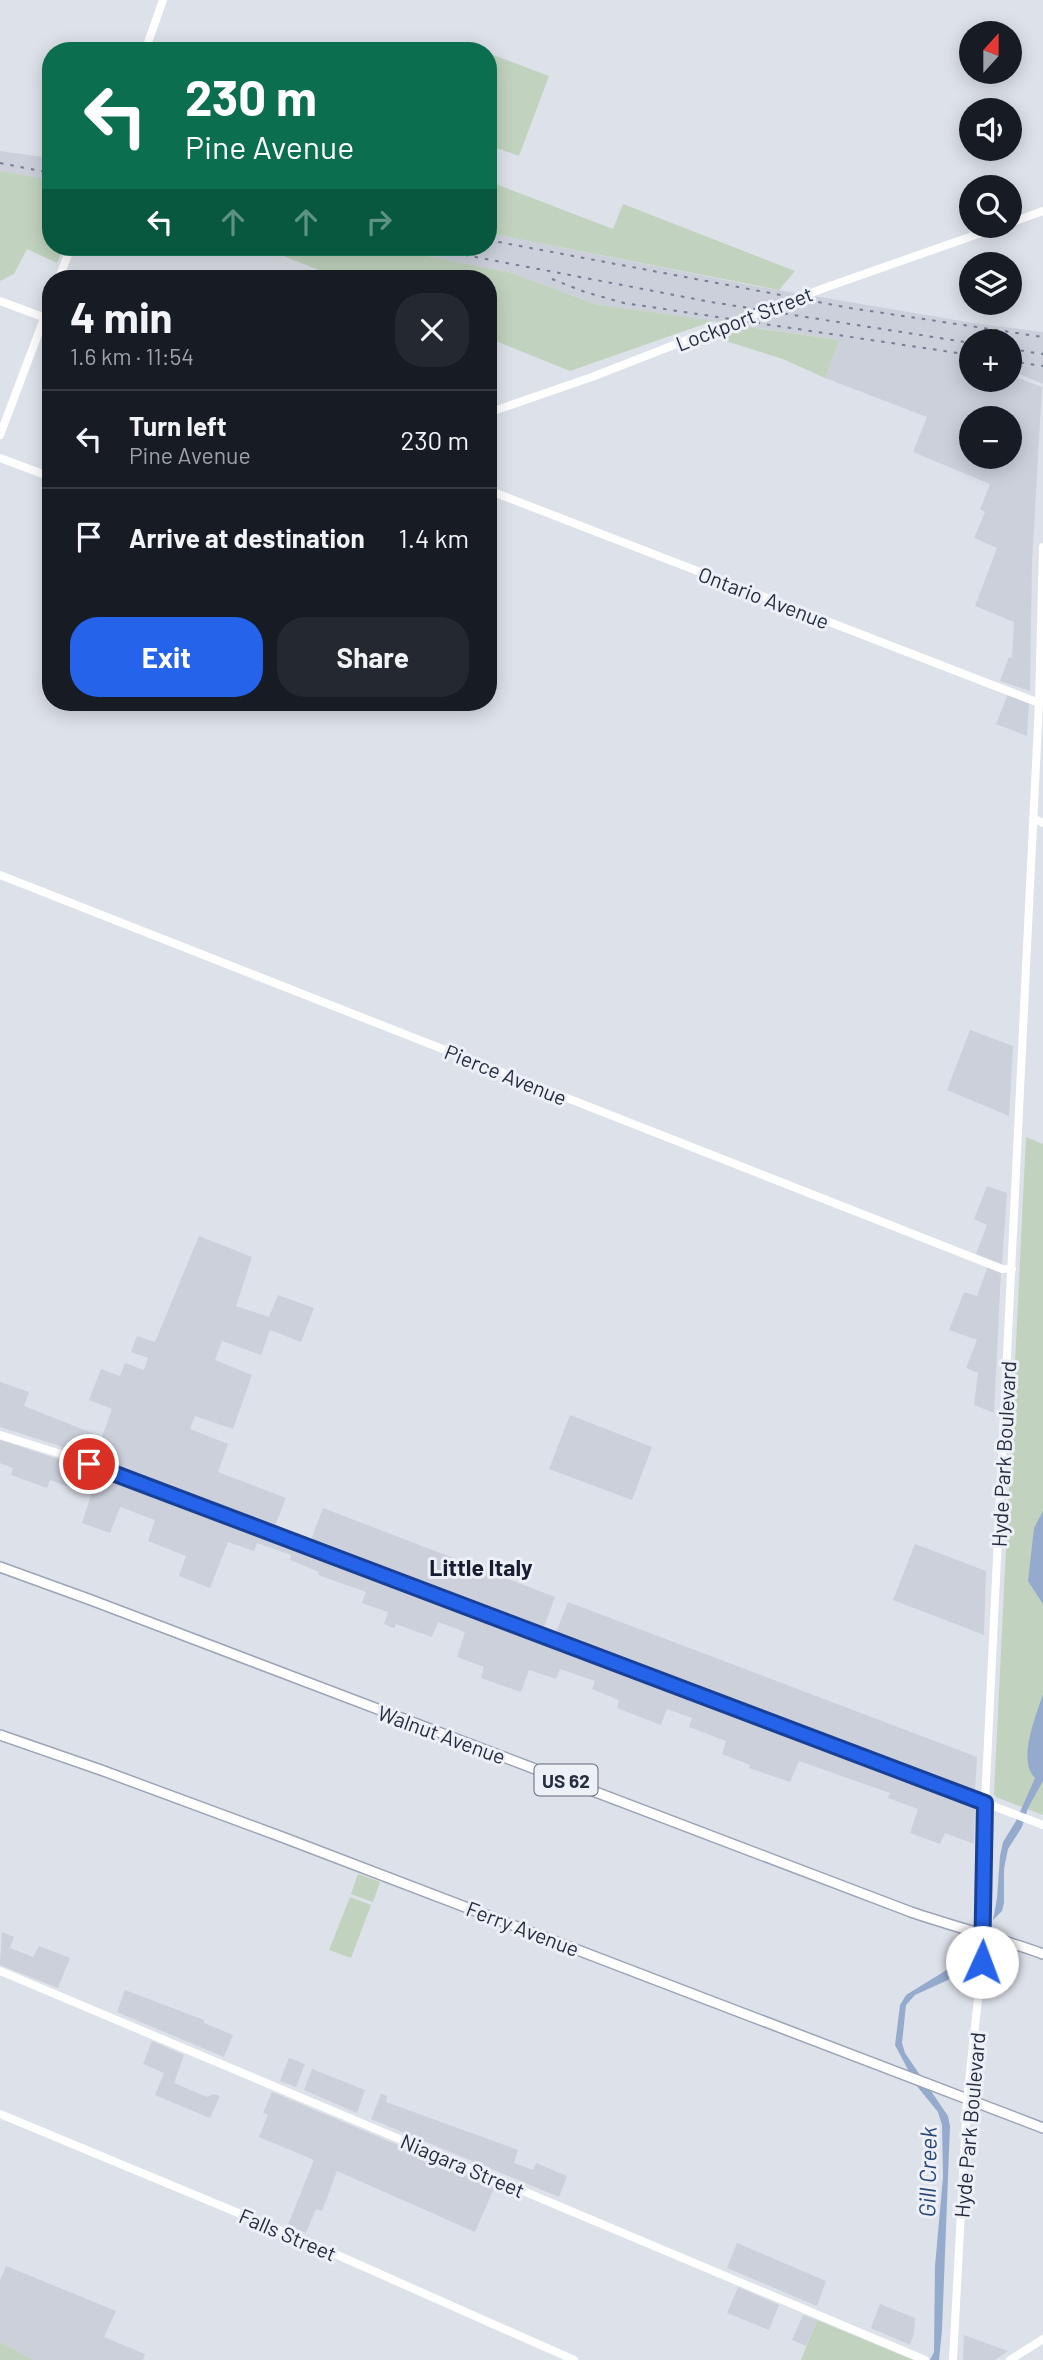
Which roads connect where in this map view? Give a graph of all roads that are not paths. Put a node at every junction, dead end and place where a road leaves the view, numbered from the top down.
1 (163, 0) edge
2 (148, 42) edge
3 (1043, 211) edge
4 (1022, 219) edge
5 (967, 238) edge
6 (0, 301) edge
7 (42, 317) edge
8 (42, 331) edge
9 (497, 411) edge
10 (0, 435) edge
11 (0, 458) edge
12 (42, 474) edge
13 (497, 493) edge
14 (1043, 547) edge
15 (1039, 703) junction
16 (1033, 818) junction
17 (1043, 823) edge
18 (0, 875) edge
19 (1012, 1269) junction
20 (0, 1436) edge
21 (0, 1567) edge
22 (0, 1735) edge
23 (985, 1803) junction
24 (1043, 1825) edge
25 (984, 1935) junction
26 (1043, 1954) edge
27 (0, 1972) edge
28 (967, 2100) junction
29 (0, 2113) edge
30 (1043, 2128) edge
31 (1043, 2339) edge
32 (574, 2360) edge
33 (925, 2360) edge
34 (953, 2360) edge
35 (1010, 2360) edge

1 - 2 street
3 - 4 street
5 - 9 street, Lockport Street, bridge
6 - 7 street
8 - 10 street
11 - 12 street
13 - 15 street, Ontario Avenue
14 - 15 street, Hyde Park Boulevard
15 - 16 street, Hyde Park Boulevard
16 - 17 street
16 - 19 street, Hyde Park Boulevard
18 - 19 street, Pierce Avenue
19 - 23 street, Hyde Park Boulevard
20 - 23 street
21 - 25 main road, Walnut Avenue / US 62
22 - 28 main road, Ferry Avenue
23 - 24 street
23 - 25 street, Hyde Park Boulevard
25 - 26 main road, Walnut Avenue / US 62
25 - 28 street, Hyde Park Boulevard
27 - 33 street, Niagara Street
28 - 30 main road, Ferry Avenue
28 - 34 street, Hyde Park Boulevard
29 - 32 street, Falls Street
31 - 35 street

